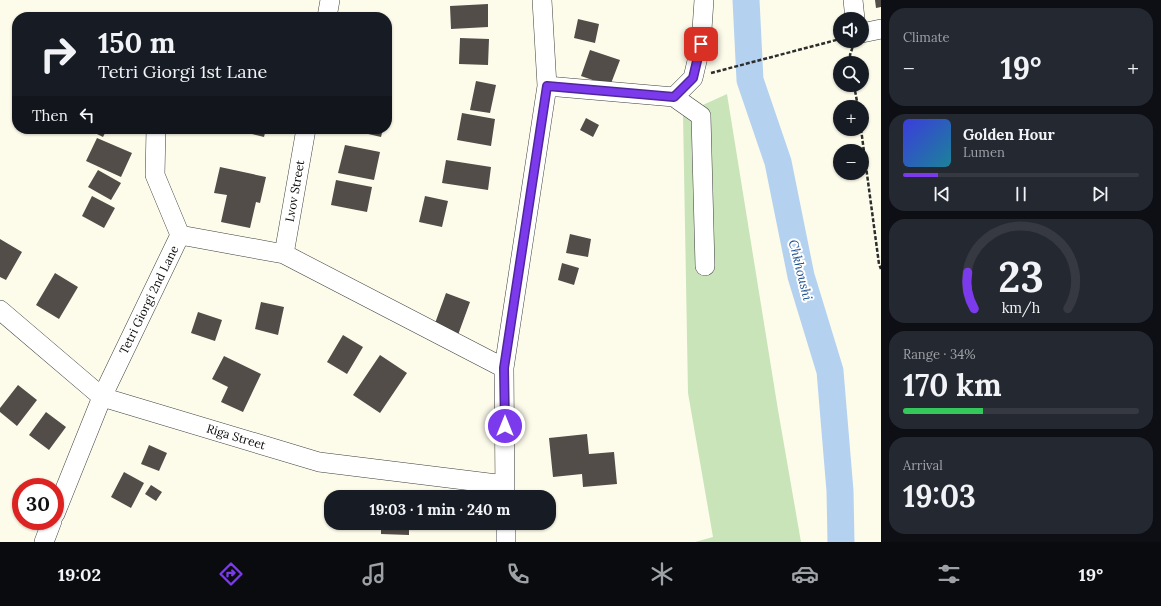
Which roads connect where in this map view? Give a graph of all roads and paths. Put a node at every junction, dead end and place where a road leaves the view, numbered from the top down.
1 (330, 0) edge
2 (542, 0) edge
3 (704, 0) edge
4 (853, 0) edge
5 (328, 12) edge
6 (854, 12) edge
7 (881, 29) edge
8 (869, 32) edge
9 (833, 41) edge
10 (693, 78) junction
11 (547, 86) junction
12 (674, 97) junction
13 (156, 134) edge
14 (305, 134) edge
15 (861, 136) edge
16 (180, 235) junction
17 (284, 254) junction
18 (705, 266) dead end
19 (881, 269) edge
20 (0, 310) edge
21 (504, 368) junction
22 (102, 397) junction
23 (499, 490) edge
24 (505, 490) edge
25 (64, 492) edge
26 (49, 530) edge
27 (506, 530) edge
28 (44, 542) edge
29 (506, 542) edge

1 - 5 street
2 - 11 street
3 - 10 street
4 - 6 street
7 - 8 street
9 - 10 path
10 - 12 street
11 - 12 street
11 - 21 street
12 - 18 street
13 - 16 street
14 - 17 street, Lvov Street
15 - 19 path
16 - 17 street, Tetri Giorgi 2nd Lane
16 - 22 street, Tetri Giorgi 2nd Lane
17 - 21 street, Tetri Giorgi 2nd Lane
20 - 22 street, Riga Street
21 - 24 street
22 - 23 street, Riga Street
22 - 25 street, Tetri Giorgi 2nd Lane
26 - 28 street
27 - 29 street

